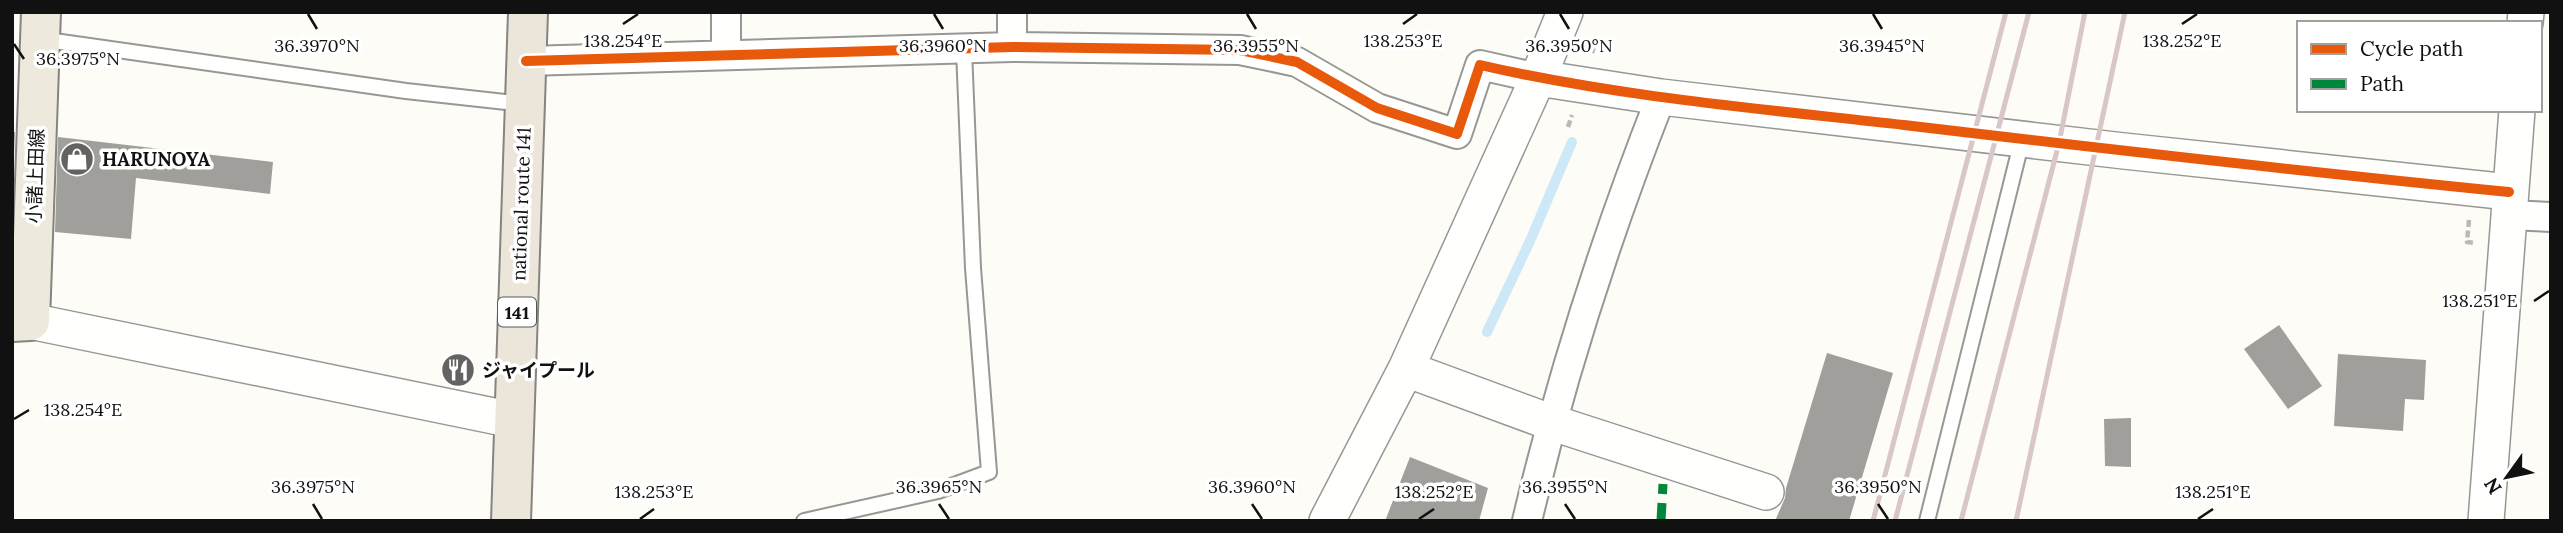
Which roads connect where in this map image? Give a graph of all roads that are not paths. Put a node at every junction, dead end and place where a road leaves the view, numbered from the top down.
1 (527, 12) edge
2 (726, 12) edge
3 (1012, 12) edge
4 (1564, 12) edge
5 (40, 25) edge
6 (1012, 47) junction
7 (964, 50) junction
8 (726, 55) junction
9 (526, 61) junction
10 (1538, 78) junction
11 (1661, 97) junction
12 (525, 104) junction
13 (2517, 112) edge
14 (2022, 139) junction
15 (2508, 203) junction
16 (2551, 217) edge
17 (21, 321) edge
18 (1406, 369) junction
19 (513, 420) junction
20 (1550, 422) junction
21 (1774, 495) dead end
22 (511, 521) edge
23 (804, 521) edge
24 (1328, 521) edge
25 (1527, 521) edge
26 (1927, 521) edge
27 (2486, 521) edge

1 - 9 highway, national route 141 / 141
2 - 8 street
3 - 6 street
4 - 10 street
5 - 12 lane
5 - 17 main road, 小諸上田線
6 - 7 street
6 - 10 street
7 - 8 street
7 - 23 lane
8 - 9 street
9 - 12 highway, national route 141 / 141
10 - 11 street
10 - 18 street
11 - 14 street
11 - 20 street
12 - 19 highway, national route 141 / 141
13 - 15 street
14 - 15 street
14 - 26 lane
15 - 16 street
15 - 27 street
17 - 19 street
18 - 20 street
18 - 24 street
19 - 22 highway, national route 141 / 141
20 - 21 street
20 - 25 street

